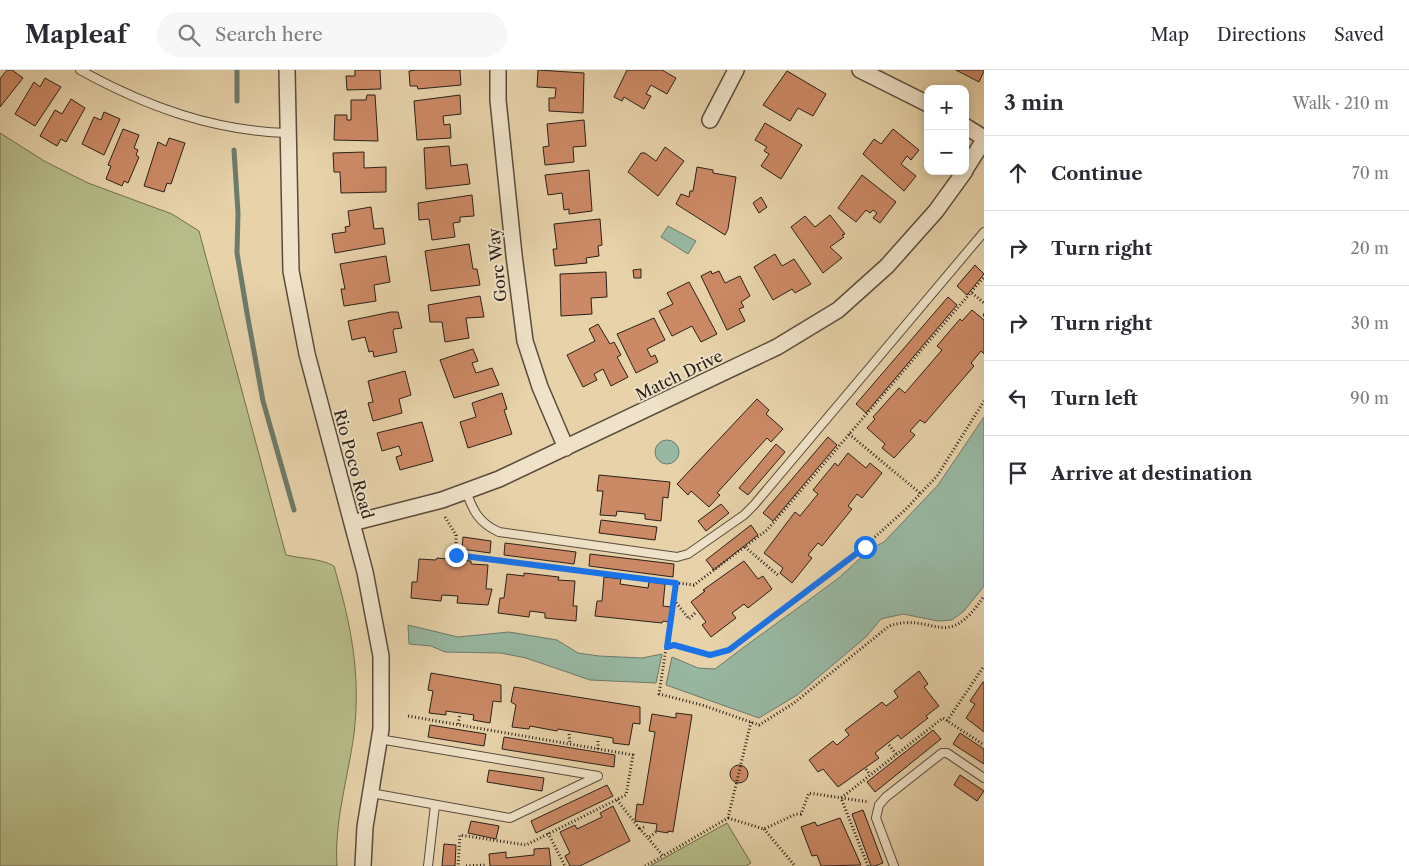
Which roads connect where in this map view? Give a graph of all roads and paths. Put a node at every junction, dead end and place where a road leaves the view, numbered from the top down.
1 (80, 70) edge
2 (97, 70) edge
3 (287, 70) edge
4 (498, 70) edge
5 (736, 70) edge
6 (860, 70) edge
7 (93, 78) junction
8 (924, 102) edge
9 (710, 120) dead end
10 (969, 129) edge
11 (288, 133) junction
12 (984, 139) edge
13 (969, 164) edge
14 (962, 175) edge
15 (984, 232) edge
16 (984, 277) edge
17 (972, 293) junction
18 (984, 303) edge
19 (984, 401) edge
20 (849, 434) junction
21 (566, 448) junction
22 (466, 492) junction
23 (921, 494) junction
24 (445, 517) dead end
25 (352, 523) junction
26 (745, 546) junction
27 (779, 576) dead end
28 (676, 583) junction
29 (984, 596) edge
30 (674, 599) junction
31 (696, 612) dead end
32 (667, 647) junction
33 (984, 666) edge
34 (460, 715) dead end
35 (408, 716) dead end
36 (947, 721) junction
37 (751, 722) junction
38 (458, 724) junction
39 (569, 734) dead end
40 (379, 739) junction
41 (598, 739) dead end
42 (570, 744) junction
43 (888, 745) dead end
44 (984, 745) edge
45 (598, 749) junction
46 (896, 754) junction
47 (866, 769) dead end
48 (870, 775) junction
49 (984, 778) edge
50 (371, 793) junction
51 (841, 798) junction
52 (617, 800) junction
53 (435, 804) junction
54 (880, 804) junction
55 (728, 818) junction
56 (764, 829) junction
57 (656, 832) dead end
58 (548, 833) junction
59 (648, 838) junction
60 (663, 856) junction
61 (486, 865) edge
62 (363, 866) edge
63 (428, 866) edge
64 (458, 866) edge
65 (466, 866) edge
66 (565, 866) edge
67 (645, 866) edge
68 (795, 866) edge
69 (868, 866) edge
70 (894, 866) edge

1 - 7 lane
2 - 7 lane
3 - 11 street, Rio Poco Road
4 - 21 street, Gorc Way
5 - 9 street
6 - 8 street
7 - 11 lane
10 - 12 street
11 - 25 street, Rio Poco Road
12 - 13 street, Match Drive
14 - 21 street, Match Drive
15 - 22 lane
16 - 17 path
17 - 18 path
17 - 20 path
19 - 23 path
20 - 23 path
20 - 26 path
21 - 22 street, Match Drive
22 - 25 street, Match Drive
23 - 32 path
24 - 28 path
25 - 40 street, Rio Poco Road
26 - 27 path
26 - 28 path
28 - 30 path
29 - 37 path
30 - 31 path
30 - 32 path
32 - 37 path
33 - 36 path
34 - 38 path
35 - 38 path
36 - 44 path
36 - 46 path
37 - 55 path
38 - 42 path
39 - 42 path
40 - 50 street, Rio Poco Road
40 - 53 lane
41 - 45 path
42 - 45 path
43 - 46 path
45 - 52 path
46 - 48 path
47 - 48 path
48 - 51 path
49 - 54 lane
50 - 53 lane
50 - 62 street, Rio Poco Road
51 - 54 path
51 - 56 path
51 - 69 path
52 - 58 path
52 - 59 path
53 - 63 lane
54 - 70 lane
55 - 56 path
55 - 60 path
56 - 68 path
57 - 59 path
58 - 64 path
58 - 66 path
59 - 60 path
60 - 67 path
61 - 65 path

